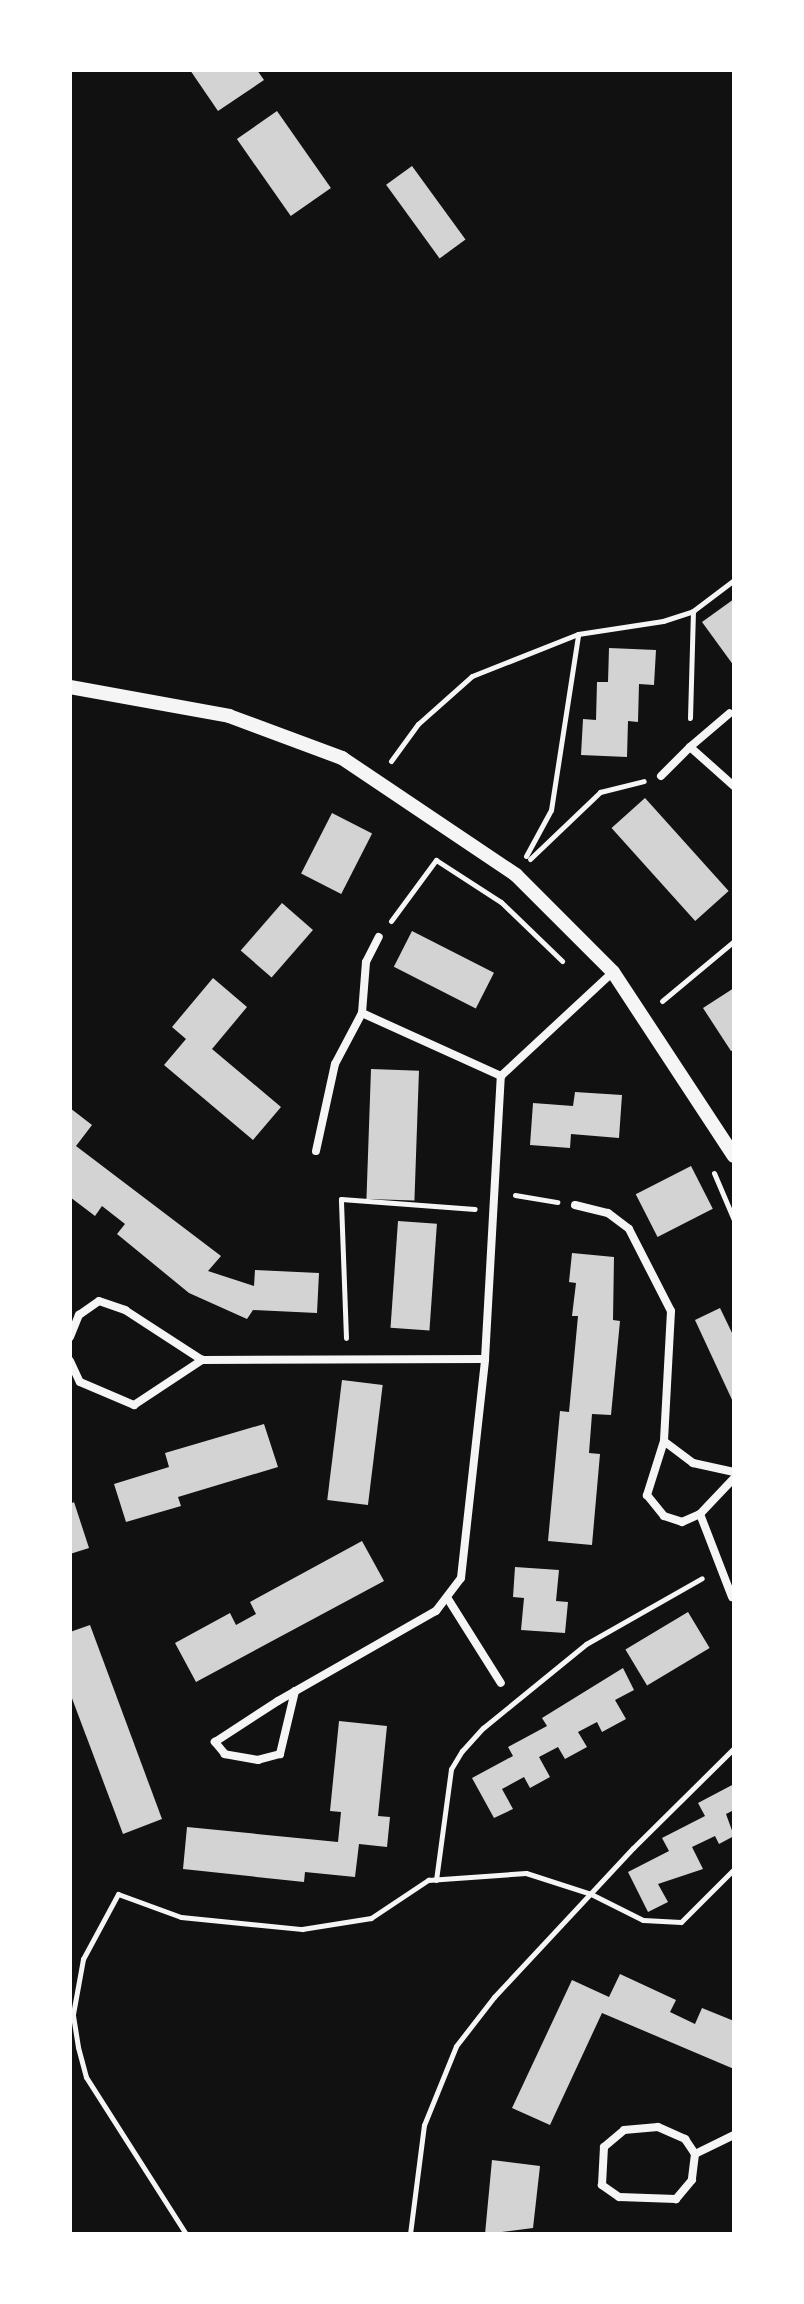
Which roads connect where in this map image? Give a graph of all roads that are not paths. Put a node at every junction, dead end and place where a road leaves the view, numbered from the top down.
1 (70, 687) edge
2 (730, 713) dead end
3 (690, 747) junction
4 (661, 776) road end
5 (734, 786) edge
6 (379, 937) road end
7 (613, 972) junction
8 (362, 1013) junction
9 (501, 1076) junction
10 (316, 1151) dead end
11 (734, 1154) edge
12 (575, 1205) road end
13 (70, 1337) edge
14 (485, 1359) junction
15 (202, 1360) junction
16 (70, 1361) edge
17 (664, 1441) junction
18 (734, 1472) edge
19 (734, 1478) edge
20 (700, 1514) junction
21 (732, 1597) dead end
22 (448, 1599) junction
23 (501, 1683) dead end
24 (295, 1691) junction
25 (734, 2135) edge
26 (695, 2154) junction

1 - 7 street
2 - 3 street
3 - 4 street
3 - 5 street
6 - 8 street
7 - 9 street
7 - 11 street
8 - 9 street
8 - 10 street
9 - 14 street
12 - 17 street
13 - 15 street
14 - 15 street
14 - 22 street
15 - 16 street
17 - 18 street
17 - 20 street
19 - 20 street
20 - 21 street
22 - 23 street
22 - 24 street
24 - 24 street
25 - 26 street
26 - 26 street

